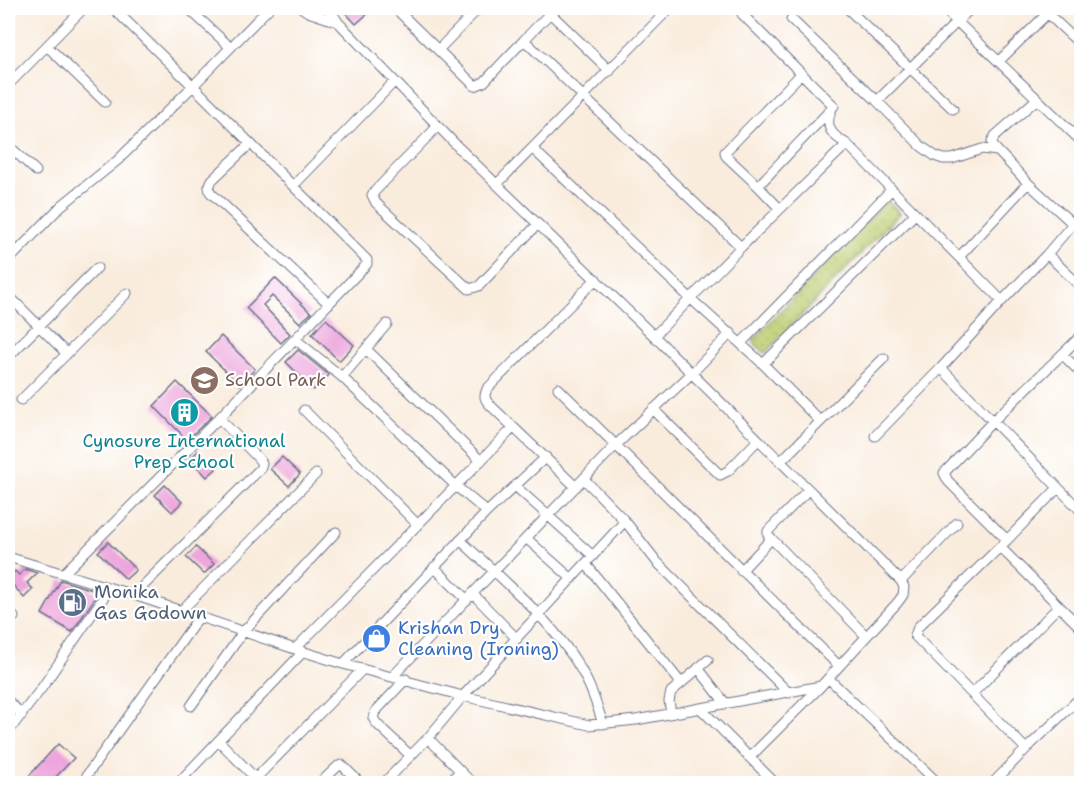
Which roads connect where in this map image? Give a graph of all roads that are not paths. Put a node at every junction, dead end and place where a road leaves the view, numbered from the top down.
1 (84, 8) edge
2 (113, 8) edge
3 (188, 8) edge
4 (269, 8) edge
5 (302, 8) edge
6 (329, 8) edge
7 (395, 8) edge
8 (479, 8) edge
9 (670, 8) edge
10 (743, 8) edge
11 (847, 8) edge
12 (943, 8) edge
13 (971, 8) edge
14 (552, 10) edge
15 (1050, 10) edge
16 (791, 20) dead end
17 (338, 22) junction
18 (957, 22) junction
19 (524, 40) junction
20 (47, 46) junction
21 (1082, 46) edge
22 (230, 47) junction
23 (438, 50) junction
24 (999, 61) junction
25 (909, 68) junction
26 (610, 71) junction
27 (801, 74) junction
28 (394, 82) junction
29 (8, 85) edge
30 (193, 86) junction
31 (584, 97) junction
32 (1037, 99) junction
33 (877, 101) junction
34 (105, 102) dead end
35 (834, 106) junction
36 (953, 109) dead end
37 (437, 127) junction
38 (1082, 142) edge
39 (250, 144) junction
40 (847, 144) junction
41 (8, 145) edge
42 (533, 149) junction
43 (997, 151) junction
44 (36, 171) dead end
45 (1028, 183) junction
46 (497, 184) junction
47 (293, 186) junction
48 (758, 186) junction
49 (891, 190) junction
50 (780, 209) junction
51 (1082, 213) edge
52 (915, 214) junction
53 (1072, 223) junction
54 (537, 225) junction
55 (741, 247) junction
56 (1047, 254) junction
57 (959, 257) junction
58 (8, 261) edge
59 (97, 268) dead end
60 (596, 279) junction
61 (1082, 288) edge
62 (127, 293) dead end
63 (8, 295) edge
64 (690, 298) junction
65 (1002, 301) junction
66 (329, 304) junction
67 (38, 324) junction
68 (387, 324) dead end
69 (731, 333) junction
70 (1082, 335) edge
71 (654, 336) junction
72 (295, 339) junction
73 (741, 343) junction
74 (366, 349) junction
75 (67, 354) junction
76 (1062, 354) junction
77 (8, 357) edge
78 (884, 358) dead end
79 (763, 364) junction
80 (940, 368) junction
81 (692, 373) junction
82 (1082, 374) edge
83 (342, 377) junction
84 (558, 388) dead end
85 (21, 400) dead end
86 (653, 409) junction
87 (304, 410) dead end
88 (219, 418) junction
89 (820, 421) junction
90 (993, 421) junction
91 (513, 428) junction
92 (875, 436) dead end
93 (758, 440) junction
94 (615, 446) junction
95 (546, 457) junction
96 (481, 461) junction
97 (780, 462) junction
98 (316, 474) dead end
99 (584, 479) junction
100 (515, 486) junction
101 (457, 487) junction
102 (576, 487) junction
103 (1058, 488) junction
104 (808, 490) junction
105 (487, 512) junction
106 (1082, 512) edge
107 (549, 515) junction
108 (625, 521) junction
109 (957, 523) dead end
110 (418, 525) junction
111 (336, 532) dead end
112 (526, 538) junction
113 (771, 539) junction
114 (460, 540) junction
115 (1004, 544) junction
116 (593, 556) junction
117 (10, 560) edge
118 (586, 564) junction
119 (434, 567) junction
120 (741, 571) junction
121 (495, 572) junction
122 (64, 573) junction
123 (572, 579) junction
124 (901, 581) junction
125 (110, 588) junction
126 (134, 595) junction
127 (470, 597) junction
128 (1059, 606) junction
129 (181, 611) junction
130 (538, 616) junction
131 (199, 617) junction
132 (1082, 629) edge
133 (243, 632) junction
134 (866, 636) junction
135 (518, 639) junction
136 (299, 651) junction
137 (708, 660) dead end
138 (343, 664) junction
139 (839, 666) junction
140 (698, 668) junction
141 (363, 669) junction
142 (393, 676) junction
143 (828, 678) junction
144 (406, 679) junction
145 (681, 683) junction
146 (821, 686) junction
147 (789, 693) junction
148 (972, 694) junction
149 (463, 696) junction
150 (1082, 696) edge
151 (8, 701) edge
152 (726, 704) junction
153 (191, 706) dead end
154 (700, 708) junction
155 (671, 713) junction
156 (22, 715) junction
157 (603, 724) junction
158 (8, 732) edge
159 (428, 738) junction
160 (219, 741) junction
161 (1026, 749) junction
162 (411, 756) junction
163 (750, 757) junction
164 (460, 771) junction
165 (8, 775) edge
166 (87, 775) dead end
167 (259, 781) edge
168 (17, 783) edge
169 (177, 783) edge
170 (320, 783) edge
171 (361, 783) edge
172 (383, 783) edge
173 (448, 783) edge
174 (472, 783) edge
175 (776, 783) edge
176 (939, 783) edge
177 (992, 783) edge

1 - 20 street
2 - 30 street
3 - 22 street
4 - 22 street
5 - 17 street
6 - 17 street
7 - 23 street
8 - 23 street
9 - 26 street
10 - 27 street
11 - 25 street
12 - 18 street
13 - 18 street
14 - 19 street
14 - 26 street
15 - 21 street
15 - 24 street
16 - 33 street
17 - 28 street
18 - 24 street
18 - 25 street
19 - 23 street
19 - 31 street
20 - 29 street
20 - 34 street
22 - 30 street
24 - 32 street
25 - 33 street
25 - 36 street
26 - 31 street
27 - 35 street
27 - 48 street
28 - 37 street
28 - 47 street
30 - 39 street
30 - 58 street
31 - 42 street
31 - 55 street
32 - 38 street
32 - 43 street
33 - 43 street
35 - 40 street
35 - 48 street
37 - 46 street
37 - 54 street
39 - 47 street
39 - 66 street
40 - 49 street
40 - 50 street
41 - 44 street
42 - 46 street
42 - 64 street
43 - 45 street
45 - 53 street
45 - 57 street
46 - 54 street
47 - 66 street
48 - 50 street
49 - 52 street
49 - 73 street
50 - 55 street
51 - 53 street
52 - 57 street
52 - 79 street
53 - 56 street
54 - 60 street
55 - 64 street
56 - 61 street
56 - 65 street
57 - 65 street
59 - 67 street
60 - 71 street
60 - 91 street
62 - 75 street
63 - 67 street
64 - 69 street
64 - 71 street
65 - 80 street
66 - 72 street
67 - 75 street
67 - 77 street
68 - 74 street
69 - 73 street
69 - 81 street
70 - 76 street
71 - 81 street
72 - 83 street
72 - 88 street
73 - 79 street
74 - 83 street
74 - 96 street
75 - 85 street
76 - 82 street
76 - 90 street
78 - 89 street
79 - 89 street
80 - 90 street
80 - 92 street
81 - 86 street
81 - 93 street
83 - 101 street
84 - 94 street
86 - 93 street
86 - 94 street
87 - 110 street
88 - 122 street
88 - 126 street
89 - 97 street
90 - 103 street
90 - 115 street
91 - 95 street
91 - 96 street
93 - 97 street
94 - 99 street
94 - 120 street
95 - 100 street
95 - 102 street
96 - 101 street
97 - 104 street
98 - 129 street
99 - 102 street
99 - 108 street
100 - 105 street
100 - 107 street
101 - 105 street
101 - 110 street
102 - 107 street
103 - 106 street
103 - 115 street
104 - 113 street
104 - 124 street
105 - 114 street
107 - 112 street
107 - 116 street
108 - 116 street
108 - 147 street
109 - 124 street
110 - 136 street
111 - 133 street
112 - 121 street
112 - 123 street
113 - 120 street
113 - 134 street
114 - 119 street
114 - 121 street
115 - 128 street
115 - 148 street
116 - 118 street
117 - 122 street
118 - 123 street
118 - 145 street
119 - 127 street
119 - 138 street
120 - 139 street
121 - 127 street
121 - 130 street
122 - 125 street
123 - 130 street
124 - 134 street
125 - 126 street
125 - 156 street
126 - 129 street
127 - 135 street
127 - 142 street
128 - 132 street
128 - 148 street
129 - 131 street
130 - 135 street
130 - 157 street
131 - 133 street
131 - 166 street
133 - 136 street
133 - 153 street
134 - 139 street
135 - 149 street
136 - 138 street
136 - 160 street
137 - 140 street
138 - 141 street
139 - 143 street
140 - 145 street
140 - 152 street
141 - 142 street
141 - 167 street
142 - 144 street
143 - 146 street
143 - 176 street
144 - 149 street
144 - 162 street
145 - 155 street
146 - 147 street
146 - 163 street
147 - 152 street
148 - 161 street
149 - 157 street
149 - 159 street
150 - 161 street
151 - 156 street
152 - 154 street
154 - 155 street
154 - 163 street
155 - 157 street
156 - 158 street
159 - 162 street
159 - 164 street
160 - 167 street
160 - 169 street
161 - 177 street
162 - 172 street
163 - 175 street
164 - 173 street
164 - 174 street
165 - 168 street
170 - 171 street

